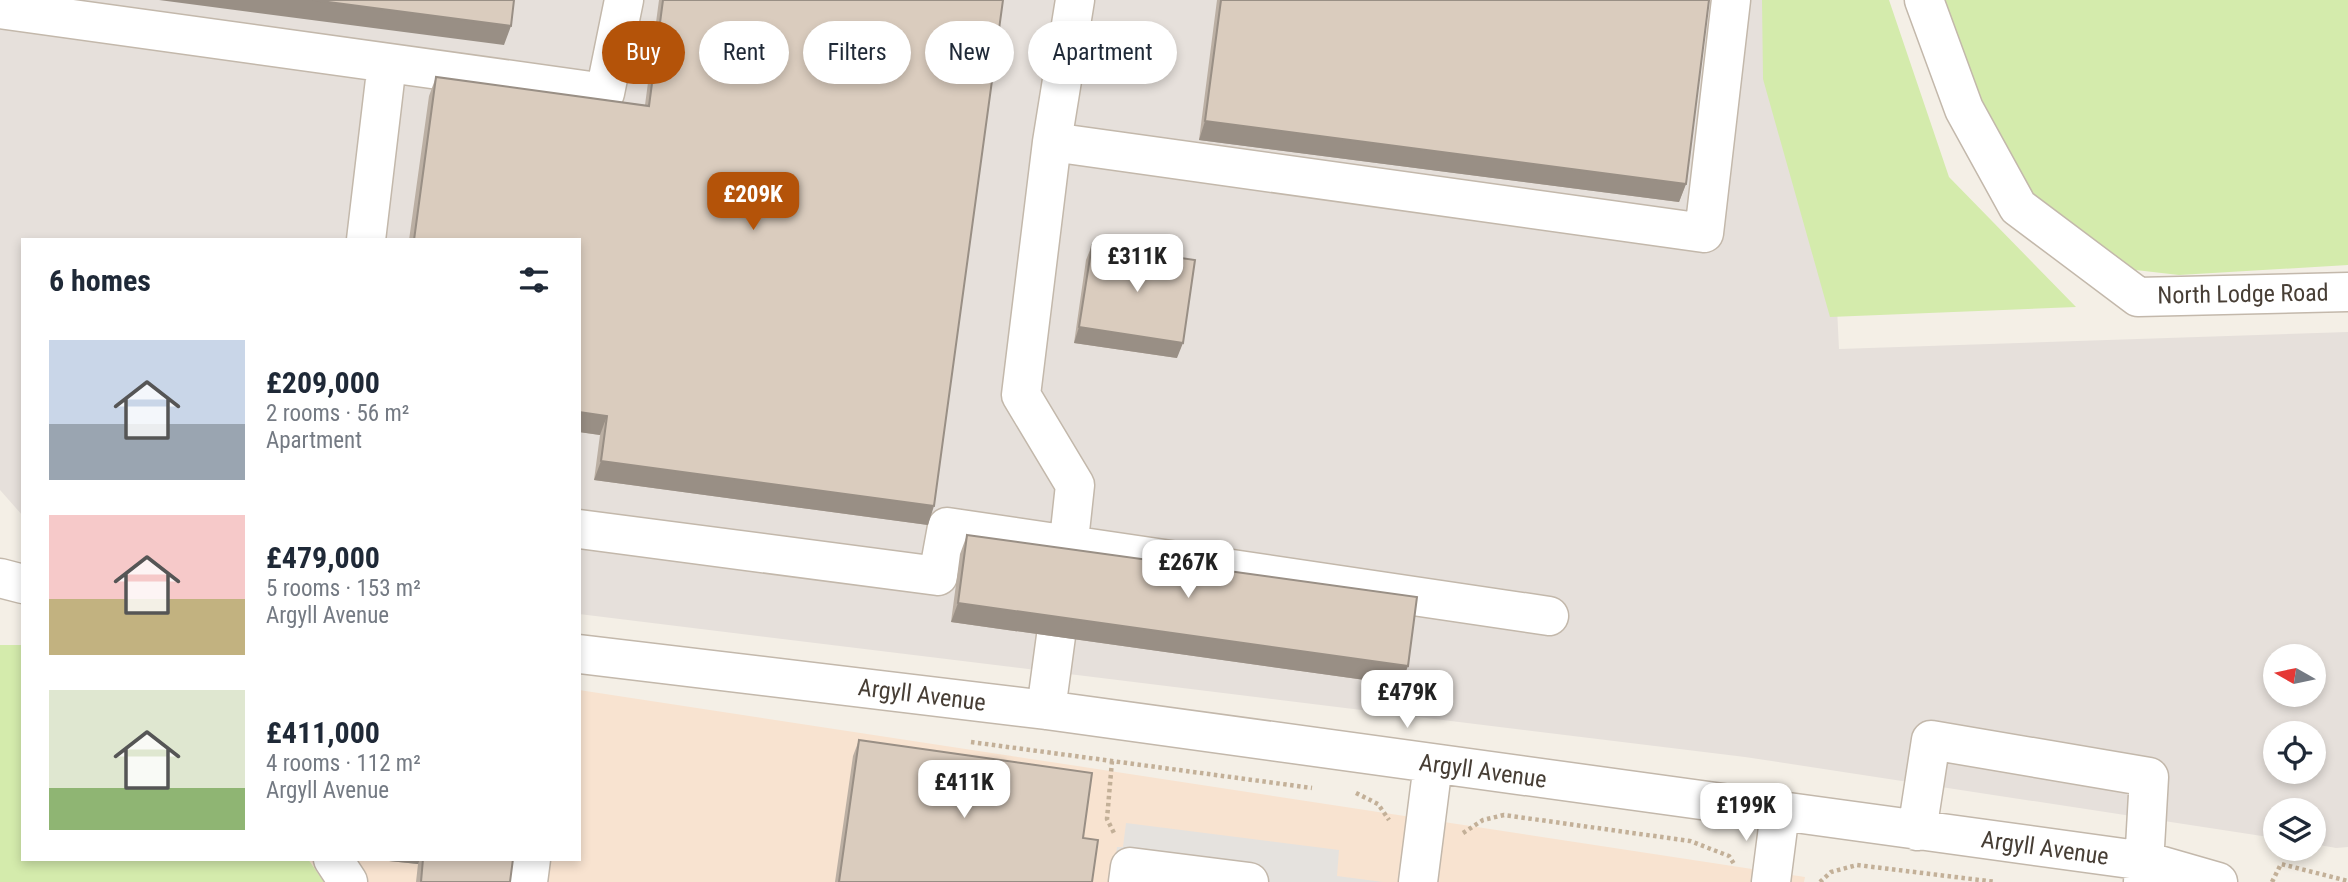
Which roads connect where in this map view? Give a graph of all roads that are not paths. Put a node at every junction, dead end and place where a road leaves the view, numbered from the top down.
1 (624, 0) edge
2 (1075, 0) edge
3 (1731, 0) edge
4 (1924, 0) edge
5 (0, 9) edge
6 (387, 63) junction
7 (1052, 142) junction
8 (366, 238) edge
9 (2348, 292) edge
10 (581, 529) edge
11 (1066, 556) junction
12 (0, 578) edge
13 (21, 583) edge
14 (1549, 616) dead end
15 (1056, 636) edge
16 (581, 654) edge
17 (1045, 710) junction
18 (1433, 764) junction
19 (1780, 812) junction
20 (1917, 831) junction
21 (334, 861) edge
22 (531, 861) edge
23 (2144, 872) edge
24 (1129, 874) edge
25 (348, 882) edge
26 (528, 882) edge
27 (1249, 882) edge
28 (1418, 882) edge
29 (1771, 882) edge
30 (2218, 882) edge

1 - 6 street
2 - 7 street
3 - 7 street
4 - 9 street, North Lodge Road
5 - 6 street
6 - 8 street
7 - 11 street
10 - 11 street
11 - 14 street
12 - 13 street
15 - 17 street
16 - 17 street, Argyll Avenue
17 - 18 street, Argyll Avenue
18 - 19 street, Argyll Avenue
18 - 28 street
19 - 20 street, Argyll Avenue
19 - 29 street
20 - 23 street, Argyll Avenue
20 - 23 street
21 - 25 street
22 - 26 street
23 - 30 street, Argyll Avenue
24 - 27 street

